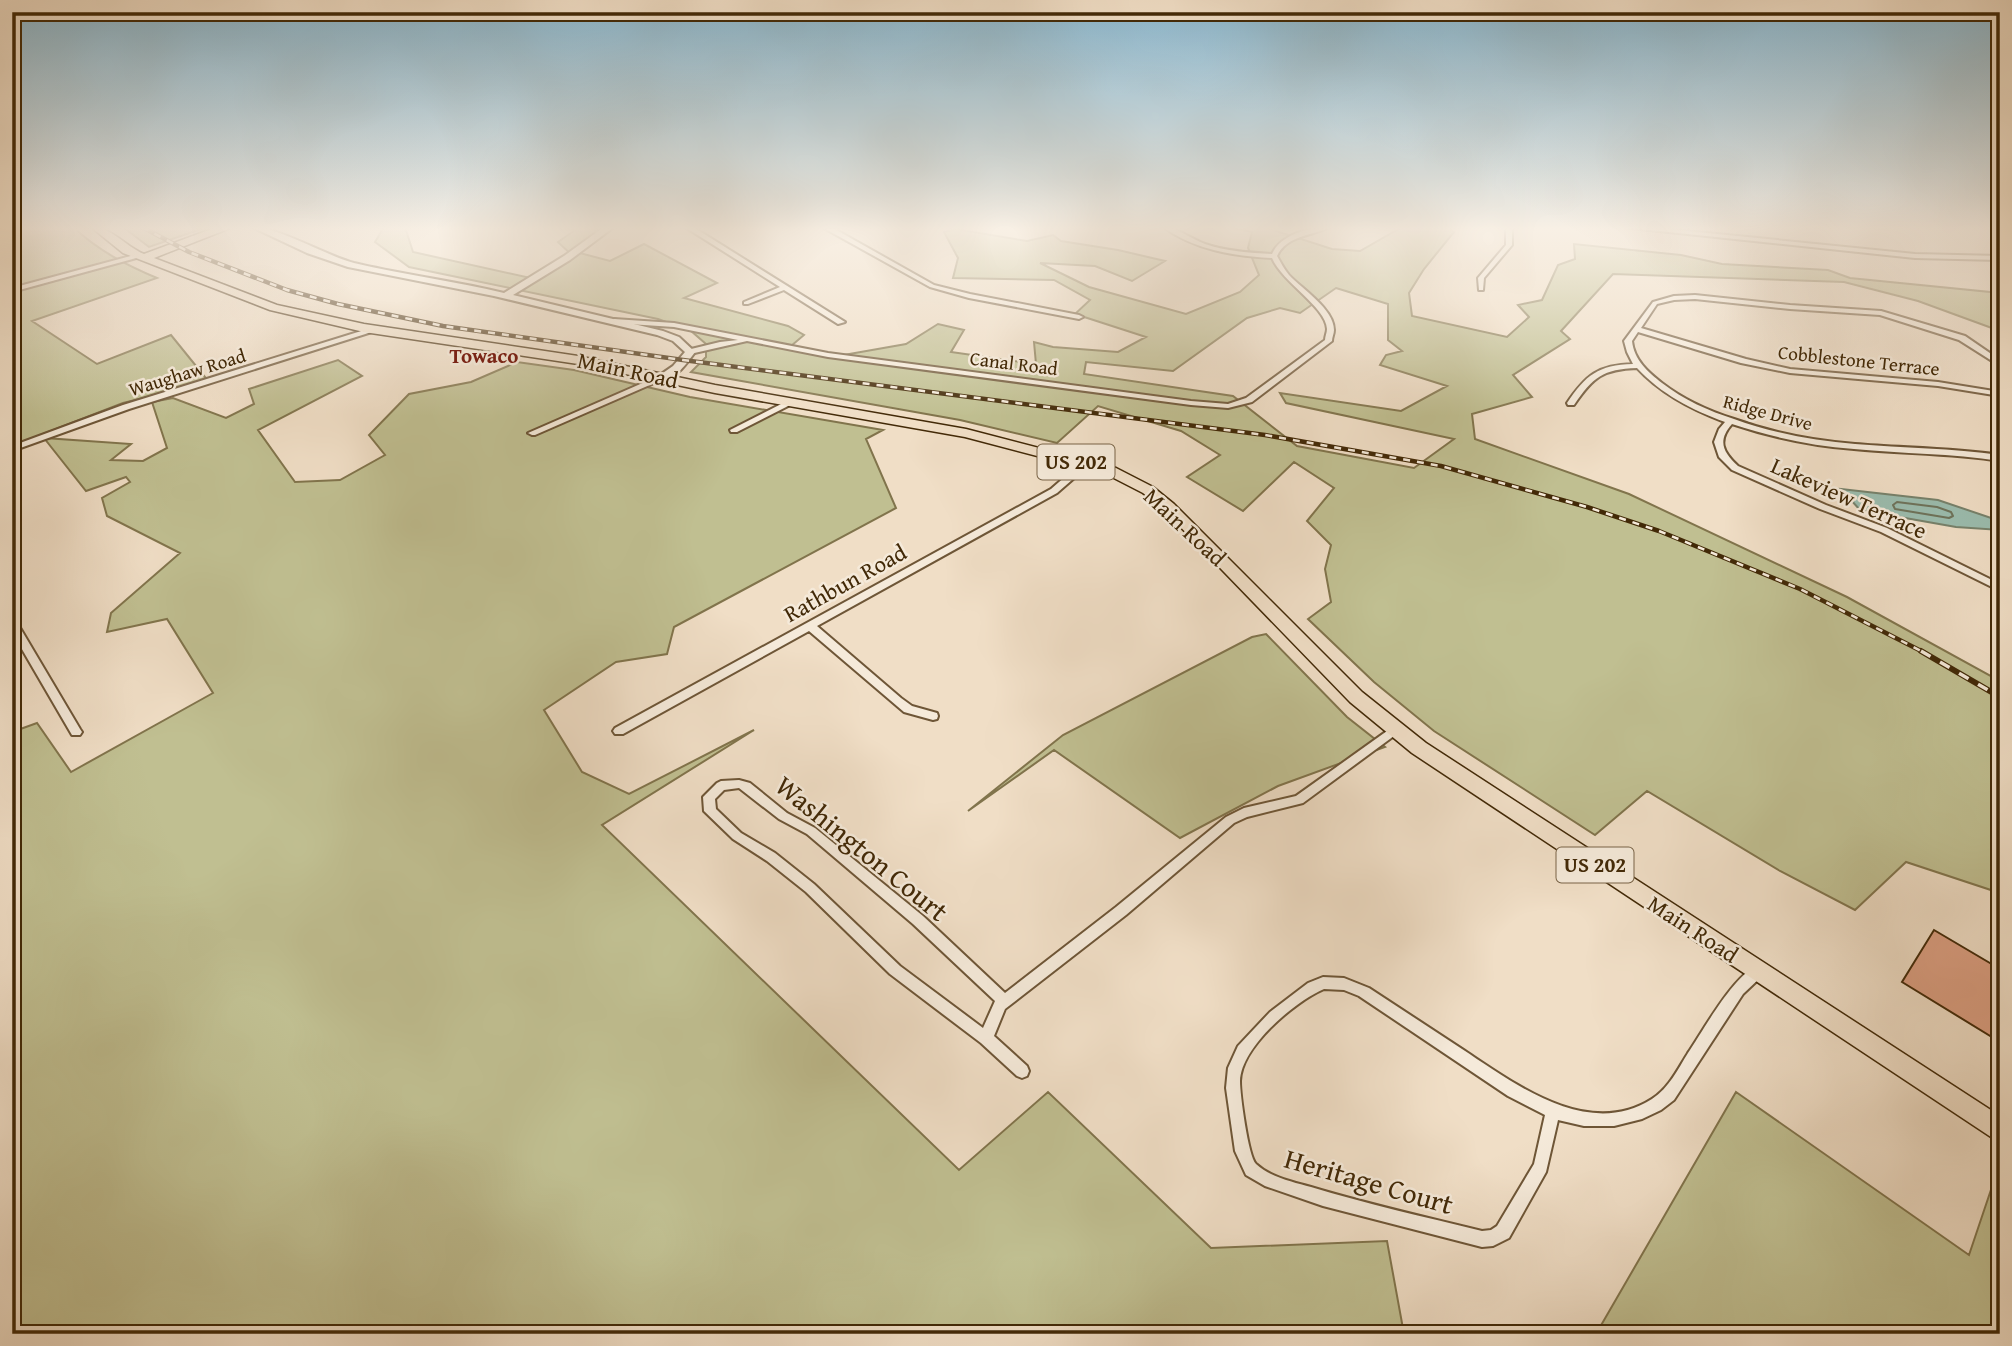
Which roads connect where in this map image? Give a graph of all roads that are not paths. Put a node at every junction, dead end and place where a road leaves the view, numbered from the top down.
1 (225, 290) edge
2 (475, 290) edge
3 (515, 290) edge
4 (779, 290) edge
5 (786, 290) edge
6 (950, 290) edge
7 (1301, 290) edge
8 (505, 296) junction
9 (746, 303) dead end
10 (1079, 317) dead end
11 (614, 321) junction
12 (841, 322) dead end
13 (1636, 328) junction
14 (373, 330) junction
15 (754, 340) junction
16 (690, 352) junction
17 (2000, 364) edge
18 (1639, 366) junction
19 (664, 377) junction
20 (2000, 394) edge
21 (792, 402) junction
22 (1571, 403) dead end
23 (1730, 421) junction
24 (734, 430) dead end
25 (532, 433) dead end
26 (12, 449) edge
27 (2000, 458) edge
28 (1085, 464) junction
29 (2000, 588) edge
30 (12, 624) edge
31 (808, 625) junction
32 (933, 716) dead end
33 (1394, 730) junction
34 (618, 731) dead end
35 (76, 732) dead end
36 (1757, 972) junction
37 (1005, 1002) junction
38 (986, 1038) junction
39 (1022, 1071) dead end
40 (1553, 1111) junction
41 (2000, 1131) edge

1 - 14 main road, Main Road / US 202
2 - 8 street
3 - 8 street
4 - 9 street
5 - 12 street
6 - 10 street
7 - 15 street, Canal Road
8 - 11 street
11 - 15 street, Canal Road
11 - 16 street
13 - 17 street
13 - 18 street
13 - 20 street, Cobblestone Terrace
14 - 19 main road, Main Road / US 202
14 - 26 street, Waughaw Road
15 - 16 street, Canal Road
16 - 19 street
18 - 22 street
18 - 23 street, Ridge Drive
19 - 21 main road, Main Road / US 202
19 - 25 street
21 - 24 street
21 - 28 main road, Main Road / US 202
23 - 27 street, Ridge Drive
23 - 29 street, Lakeview Terrace
28 - 31 street, Rathbun Road
28 - 33 main road, Main Road / US 202
30 - 35 street
31 - 32 street
31 - 34 street, Rathbun Road
33 - 36 main road, Main Road / US 202
33 - 37 street
36 - 40 street, Heritage Court
36 - 41 main road, Main Road / US 202
37 - 38 street
37 - 38 street, Washington Court
38 - 39 street, Washington Court
40 - 40 street, Heritage Court

